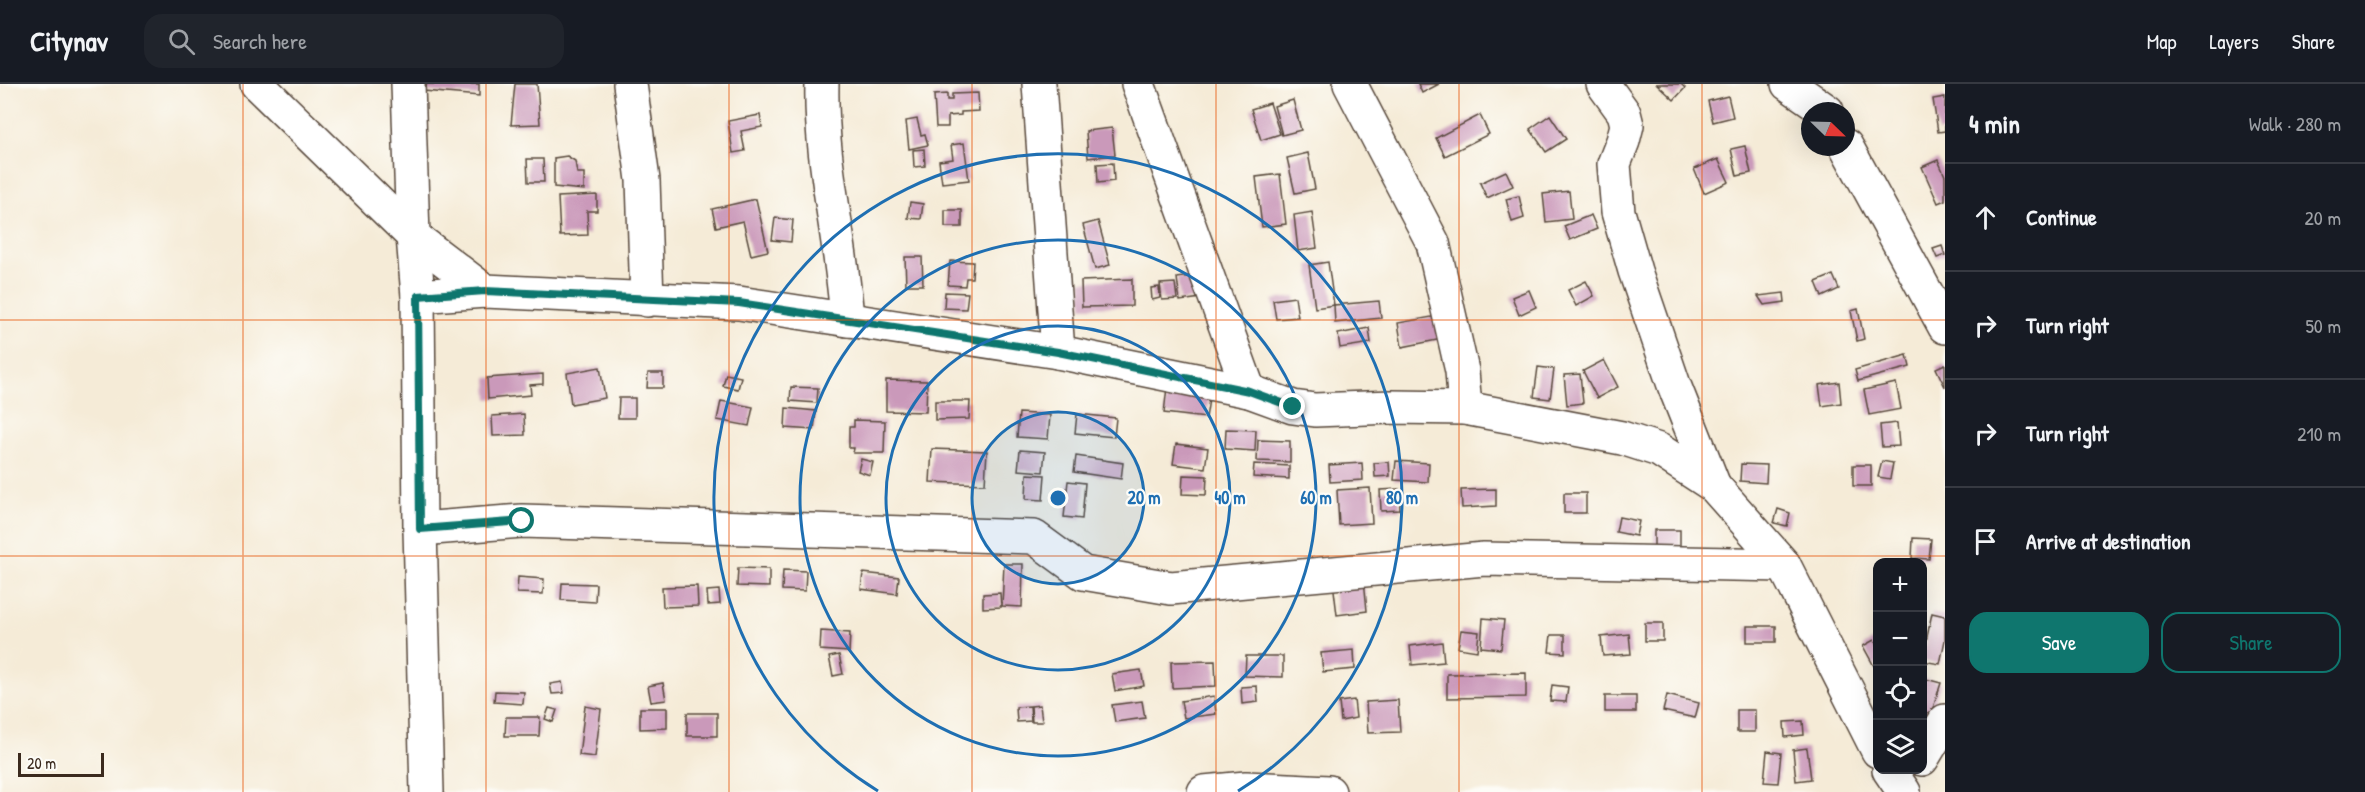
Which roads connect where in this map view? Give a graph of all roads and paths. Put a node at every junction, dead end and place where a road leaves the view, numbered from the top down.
1 (257, 84) edge
2 (408, 84) edge
3 (630, 84) edge
4 (822, 84) edge
5 (1039, 84) edge
6 (1138, 84) edge
7 (1350, 84) edge
8 (1603, 84) edge
9 (1788, 84) edge
10 (1814, 102) edge
11 (1851, 156) edge
12 (413, 236) junction
13 (485, 291) junction
14 (418, 296) junction
15 (647, 300) junction
16 (847, 320) junction
17 (1945, 327) edge
18 (1058, 352) junction
19 (1249, 391) junction
20 (1465, 408) junction
21 (1714, 486) junction
22 (420, 529) junction
23 (1784, 565) junction
24 (1945, 721) edge
25 (1873, 741) edge
26 (1927, 752) edge
27 (1892, 774) edge
28 (1915, 774) edge
29 (427, 792) edge
30 (1204, 792) edge
31 (1329, 792) edge
32 (1905, 792) edge

1 - 12 street
2 - 12 street
3 - 15 street
4 - 16 street
5 - 18 street
6 - 19 street
7 - 20 street
8 - 21 street
9 - 10 street
11 - 17 street
12 - 13 street
12 - 14 street
13 - 14 street
13 - 15 street
14 - 22 street
15 - 16 street
16 - 18 street
18 - 19 street
19 - 20 street
20 - 21 street
21 - 23 street
22 - 23 street
22 - 29 street
23 - 25 street
24 - 26 street
27 - 32 street
28 - 32 street
30 - 31 street

